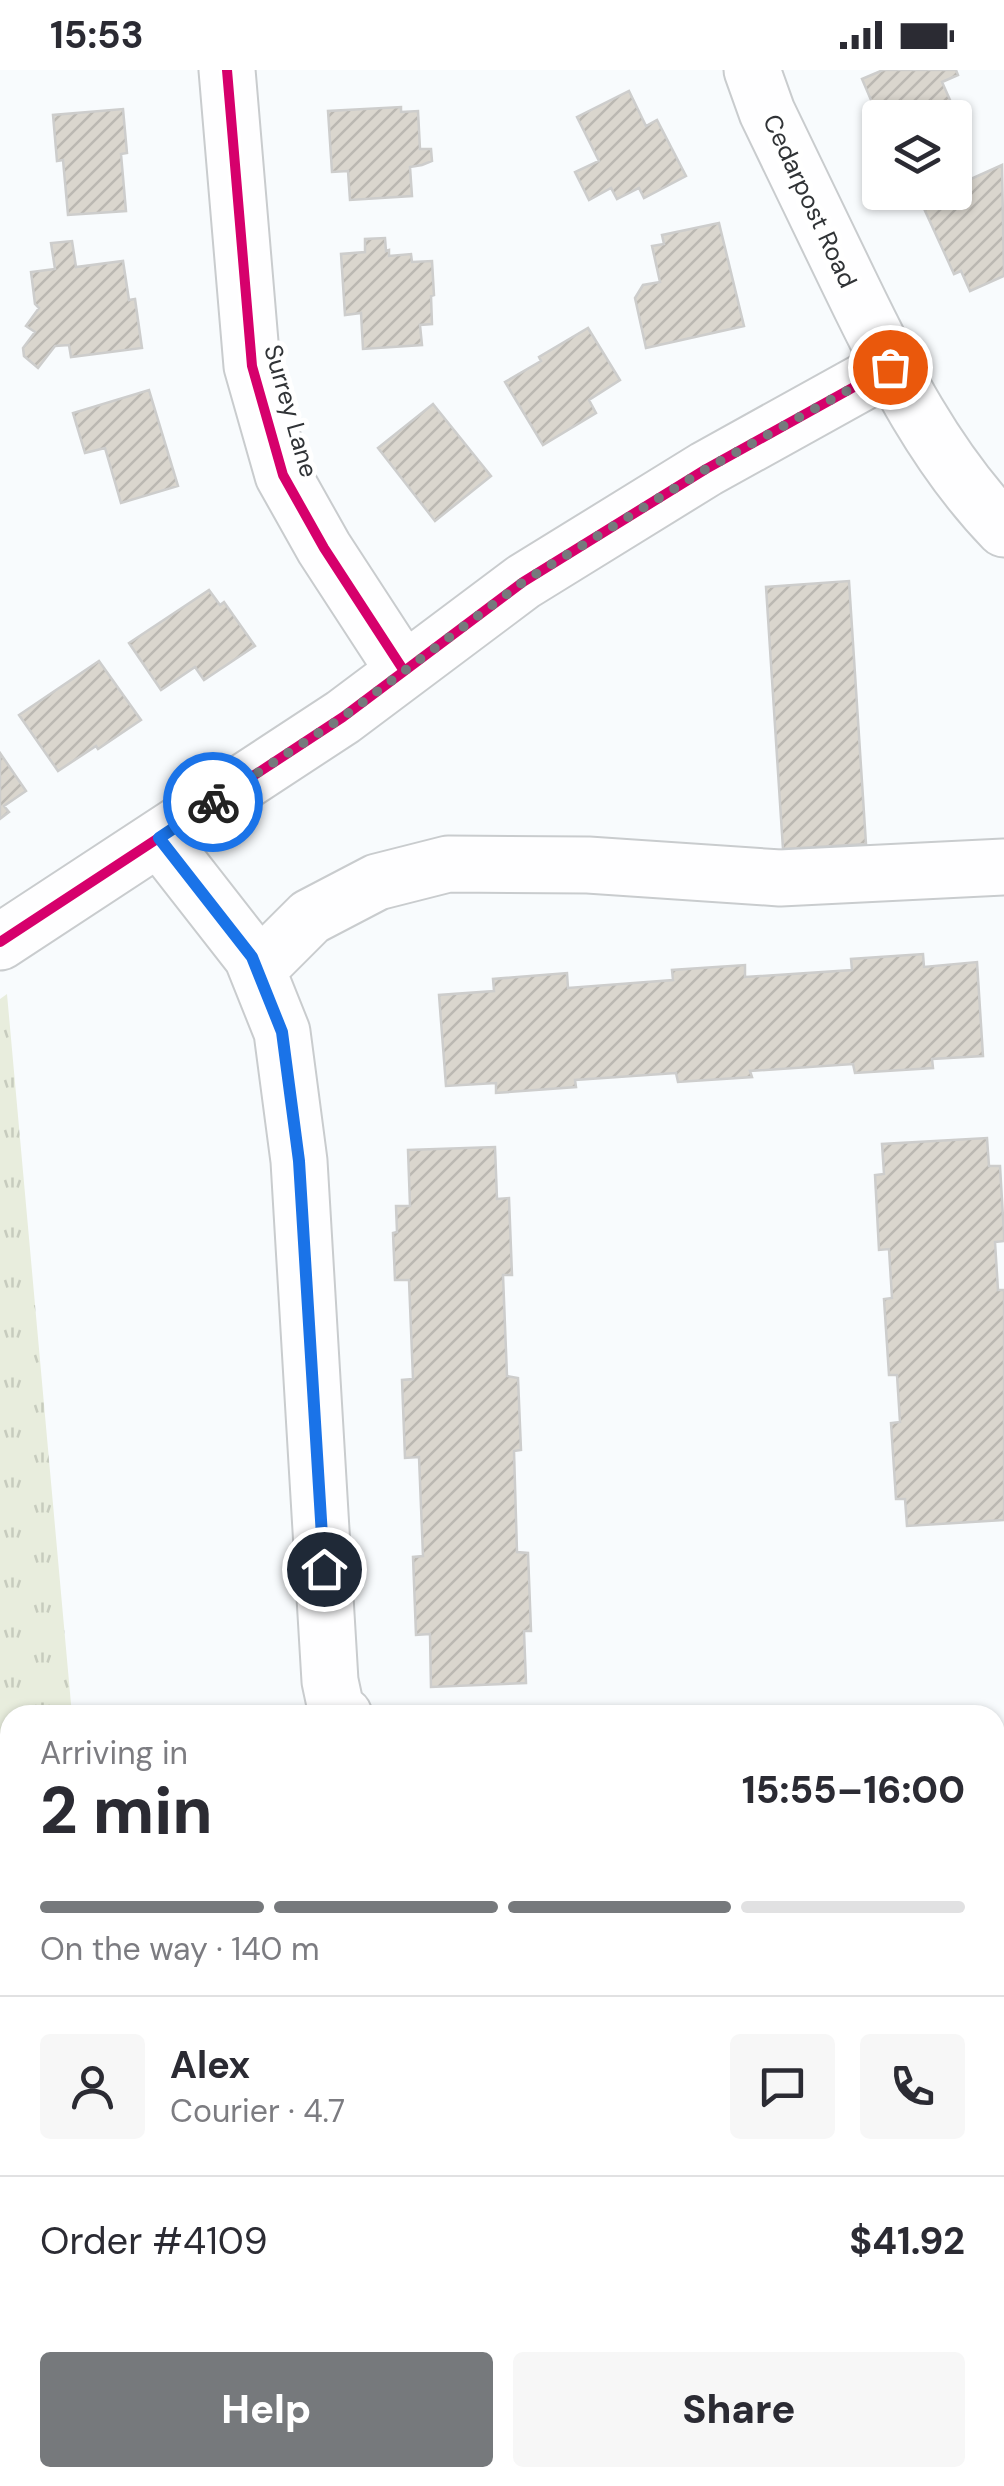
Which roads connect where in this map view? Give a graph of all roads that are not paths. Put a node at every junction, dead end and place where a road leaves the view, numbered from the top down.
1 (228, 70) edge
2 (752, 70) edge
3 (890, 367) junction
4 (1004, 529) edge
5 (404, 672) junction
6 (159, 838) junction
7 (1004, 867) edge
8 (0, 942) edge
9 (258, 968) junction
10 (335, 1705) edge

1 - 5 street, Surrey Lane
2 - 3 street, Cedarpost Road
3 - 4 street, Cedarpost Road
3 - 5 street
5 - 6 street
6 - 8 street
6 - 9 street
7 - 9 street
9 - 10 street

